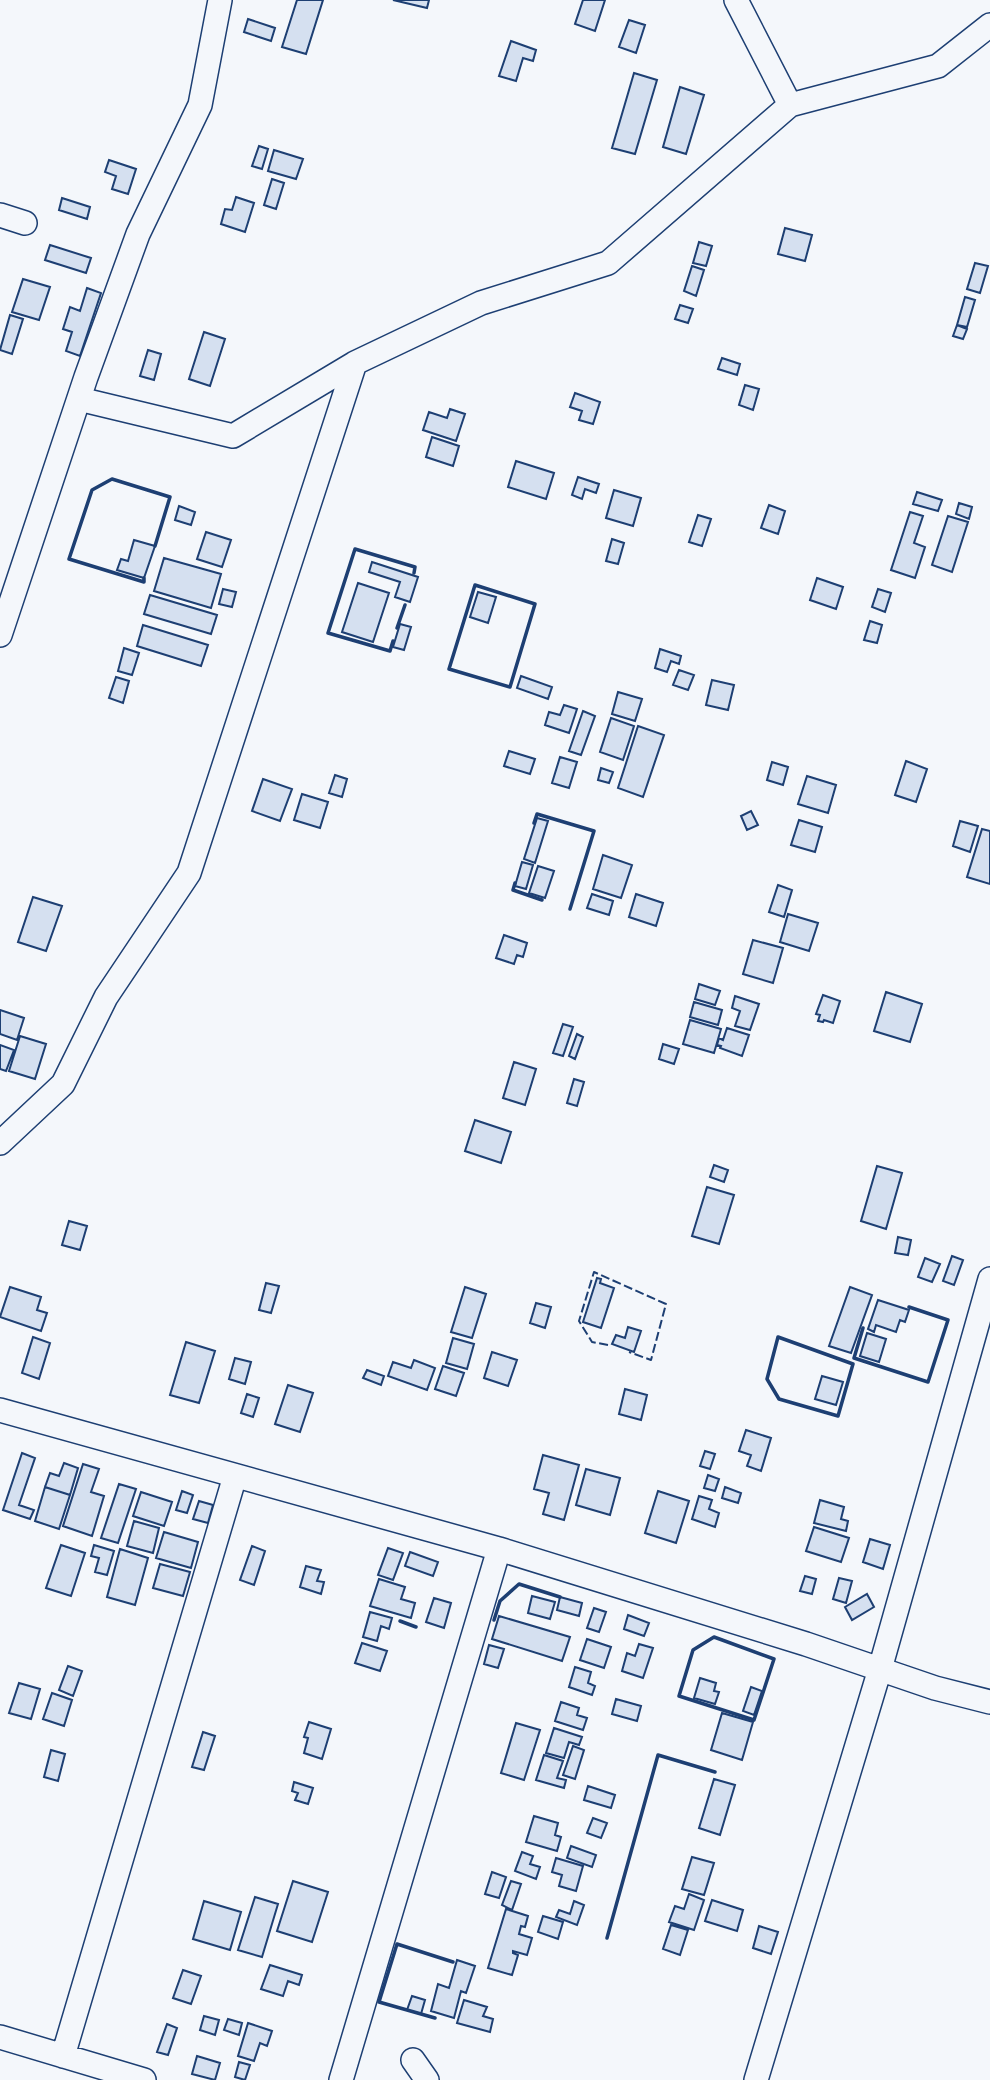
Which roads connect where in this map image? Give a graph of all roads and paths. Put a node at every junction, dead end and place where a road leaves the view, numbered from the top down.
1 (220, 0) edge
2 (736, 0) edge
3 (990, 25) edge
4 (790, 106) junction
5 (0, 215) edge
6 (25, 223) dead end
7 (355, 363) junction
8 (79, 399) junction
9 (0, 635) edge
10 (0, 1143) edge
11 (990, 1283) edge
12 (0, 1410) edge
13 (235, 1476) junction
14 (499, 1549) junction
15 (880, 1669) junction
16 (990, 1702) edge
17 (0, 2037) edge
18 (63, 2056) junction
19 (413, 2060) dead end
20 (144, 2080) edge
21 (341, 2080) edge
22 (427, 2080) edge
23 (756, 2080) edge

1 - 8 street
2 - 4 street
3 - 4 street
4 - 7 street
5 - 6 street
7 - 8 street
7 - 10 street
8 - 9 street
11 - 15 street
12 - 13 street
13 - 14 street
13 - 18 street
14 - 15 street
14 - 21 street
15 - 16 street
15 - 23 street
17 - 18 street
18 - 20 street
19 - 22 street

